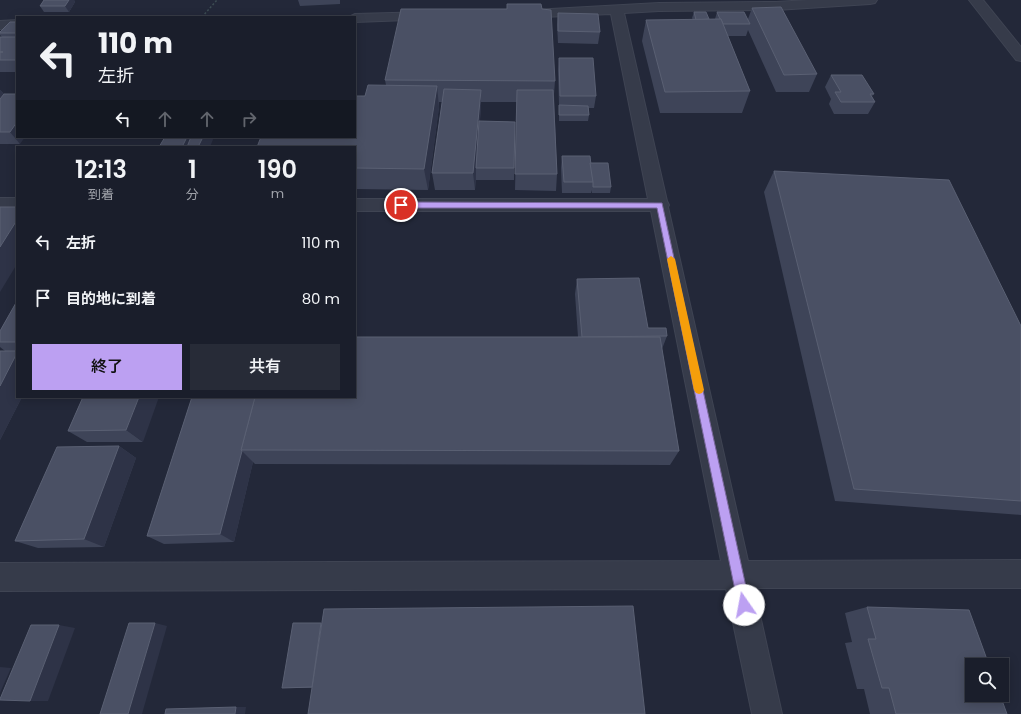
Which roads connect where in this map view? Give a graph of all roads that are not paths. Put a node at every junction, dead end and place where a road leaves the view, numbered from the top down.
1 (870, 0) edge
2 (976, 0) edge
3 (774, 3) edge
4 (617, 10) junction
5 (510, 15) edge
6 (440, 16) edge
7 (356, 18) edge
8 (16, 24) edge
9 (0, 25) edge
10 (1021, 57) edge
11 (0, 204) edge
12 (16, 204) edge
13 (356, 205) edge
14 (660, 205) junction
15 (738, 574) junction
16 (1021, 574) edge
17 (0, 577) edge
18 (767, 714) edge

1 - 3 street
2 - 10 street
3 - 4 street
4 - 5 street
4 - 14 street
6 - 7 street
8 - 9 street
11 - 12 street
13 - 14 street
14 - 15 street
15 - 16 street
15 - 17 street
15 - 18 street

